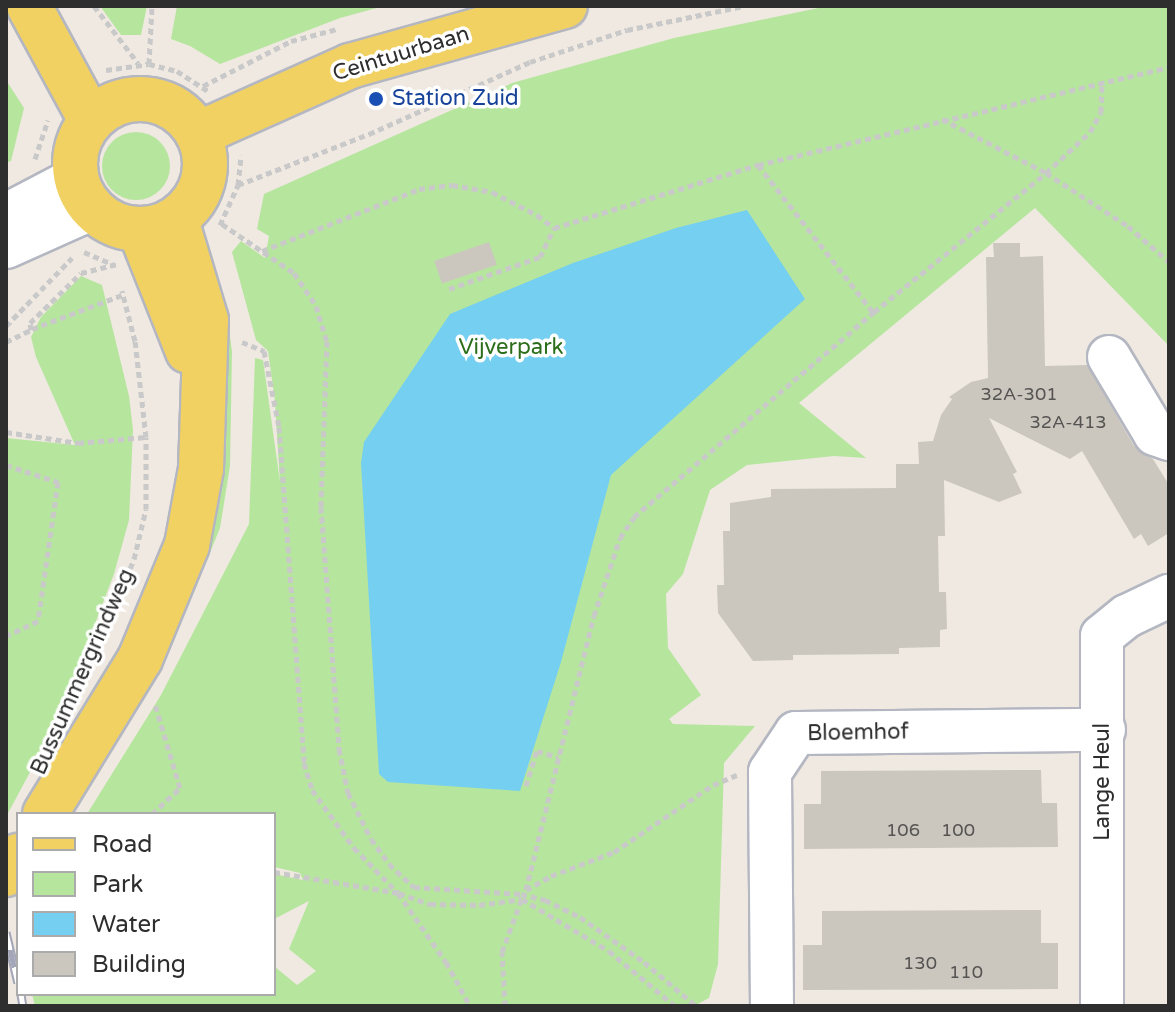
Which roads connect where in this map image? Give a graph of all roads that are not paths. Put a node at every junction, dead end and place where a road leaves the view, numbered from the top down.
1 (29, 6) edge
2 (43, 6) edge
3 (565, 6) edge
4 (117, 95) junction
5 (198, 134) junction
6 (58, 210) edge
7 (158, 225) junction
8 (6, 247) edge
9 (1109, 357) dead end
10 (1169, 439) edge
11 (1169, 596) edge
12 (1104, 730) junction
13 (46, 812) edge
14 (772, 1006) edge
15 (1102, 1006) edge

1 - 4 main road
2 - 4 main road
3 - 5 main road, Ceintuurbaan
4 - 5 main road
4 - 6 main road
5 - 7 main road
6 - 7 main road
6 - 8 street
7 - 13 main road, Bussummergrindweg
9 - 10 street
11 - 12 street, Lange Heul
12 - 14 street, Bloemhof
12 - 15 street, Lange Heul

